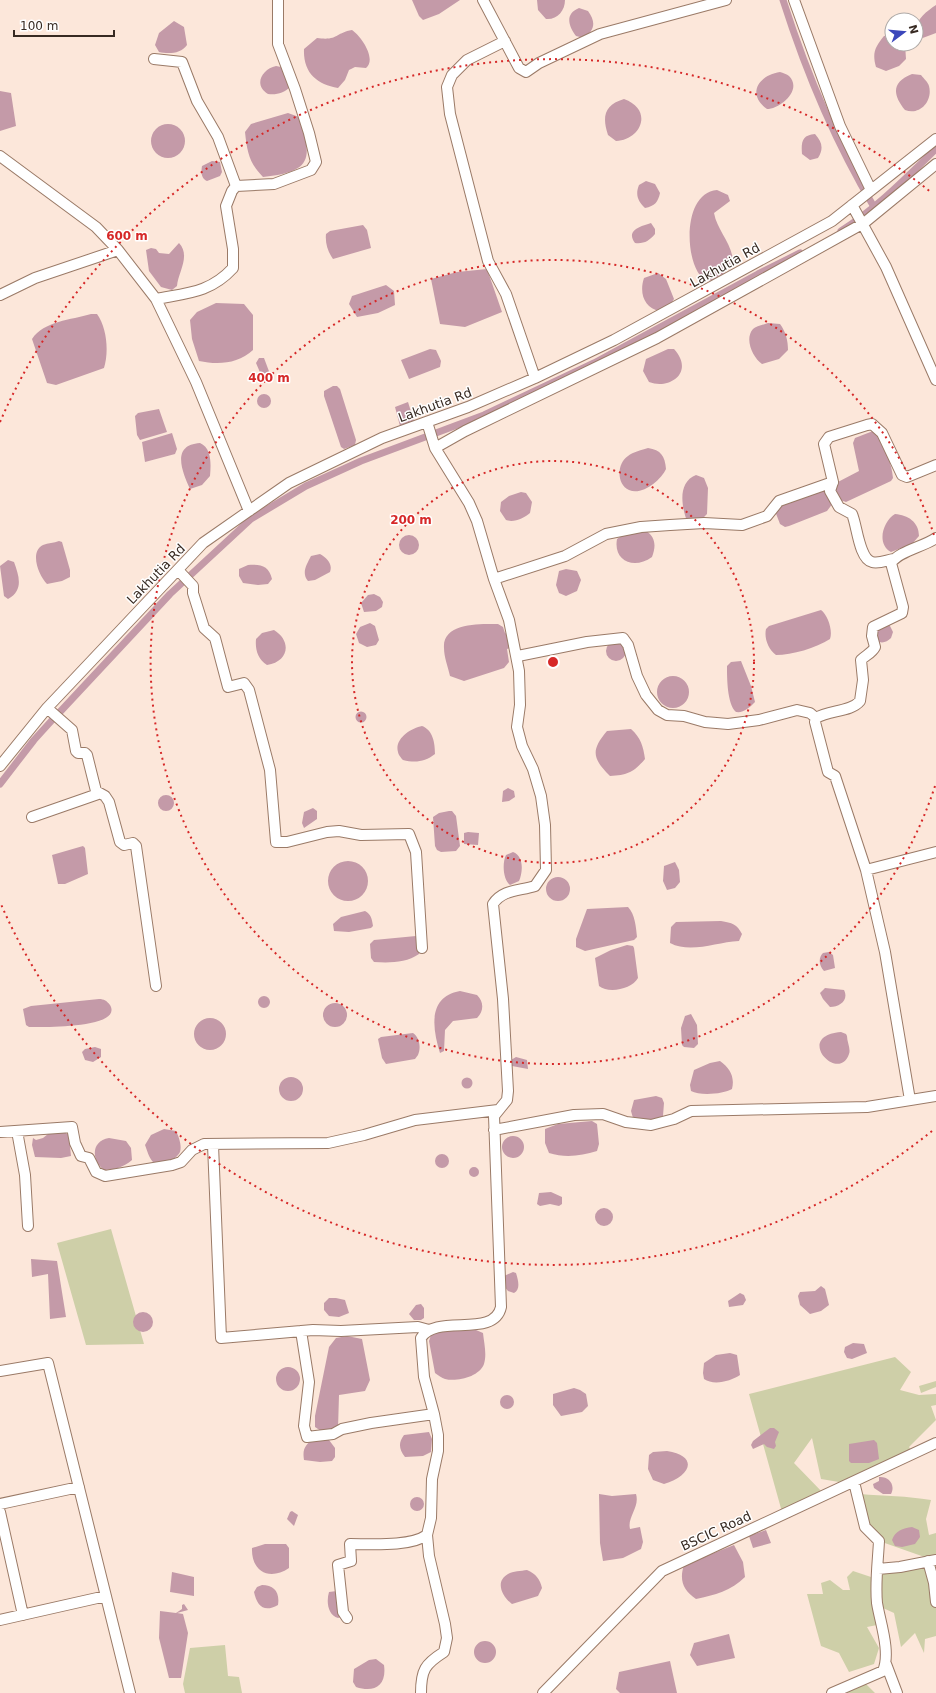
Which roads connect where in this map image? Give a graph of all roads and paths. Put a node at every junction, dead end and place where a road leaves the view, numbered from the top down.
1 (278, 0) edge
2 (483, 0) edge
3 (726, 0) edge
4 (794, 0) edge
5 (506, 41) junction
6 (154, 59) dead end
7 (936, 139) edge
8 (0, 156) edge
9 (936, 164) edge
10 (5, 165) edge
11 (236, 186) junction
12 (871, 190) junction
13 (852, 205) junction
14 (864, 223) junction
15 (118, 250) junction
16 (0, 295) edge
17 (156, 299) junction
18 (535, 378) junction
19 (936, 380) edge
20 (428, 426) junction
21 (434, 445) junction
22 (936, 465) edge
23 (833, 482) junction
24 (249, 511) junction
25 (936, 538) edge
26 (894, 559) junction
27 (178, 570) junction
28 (494, 579) junction
29 (518, 656) junction
30 (46, 708) junction
31 (816, 718) junction
32 (0, 766) edge
33 (98, 794) junction
34 (32, 817) dead end
35 (936, 852) edge
36 (866, 870) junction
37 (422, 948) dead end
38 (156, 986) dead end
39 (936, 1096) edge
40 (910, 1100) junction
41 (498, 1110) junction
42 (494, 1130) junction
43 (16, 1131) junction
44 (0, 1132) edge
45 (213, 1145) junction
46 (28, 1226) dead end
47 (429, 1330) junction
48 (301, 1331) junction
49 (0, 1371) edge
50 (434, 1414) junction
51 (936, 1443) edge
52 (854, 1482) junction
53 (79, 1487) junction
54 (0, 1504) edge
55 (0, 1512) edge
56 (427, 1535) junction
57 (932, 1561) edge
58 (878, 1569) junction
59 (106, 1596) junction
60 (936, 1602) edge
61 (23, 1615) junction
62 (347, 1618) dead end
63 (0, 1620) edge
64 (886, 1664) junction
65 (130, 1693) edge
66 (421, 1693) edge
67 (543, 1693) edge
68 (832, 1693) edge
69 (897, 1693) edge

1 - 11 street
2 - 5 street
3 - 5 street
4 - 12 street
5 - 18 street
6 - 11 street
7 - 12 street, Lakhutia Rd
8 - 10 street
9 - 14 street
10 - 15 street
11 - 17 street
12 - 13 street, Lakhutia Rd
13 - 14 street
13 - 18 street, Lakhutia Rd
14 - 19 street
14 - 21 street
15 - 16 street
15 - 17 street
17 - 24 street
18 - 20 street, Lakhutia Rd
20 - 21 street
20 - 24 street, Lakhutia Rd
21 - 28 street
22 - 23 street
23 - 26 street
23 - 28 street
24 - 27 street, Lakhutia Rd
25 - 26 street
26 - 31 street
27 - 30 street, Lakhutia Rd
27 - 37 street
28 - 29 street
29 - 31 street
29 - 41 street
30 - 32 street, Lakhutia Rd
30 - 33 street
31 - 36 street
33 - 34 street
33 - 38 street
35 - 36 street
36 - 40 street
39 - 40 street
40 - 42 street
41 - 42 street
41 - 45 street
42 - 47 street
43 - 44 street
43 - 45 street
43 - 46 street
45 - 48 street
47 - 48 street
47 - 50 street
48 - 50 street
49 - 53 street
50 - 56 street
51 - 52 street, BSCIC Road
52 - 58 street
52 - 67 street, BSCIC Road
53 - 54 street
53 - 59 street
55 - 61 street
56 - 62 street
56 - 66 street
57 - 58 street
57 - 60 street
58 - 64 street
59 - 61 street
59 - 65 street
61 - 63 street
64 - 68 street
64 - 69 street

